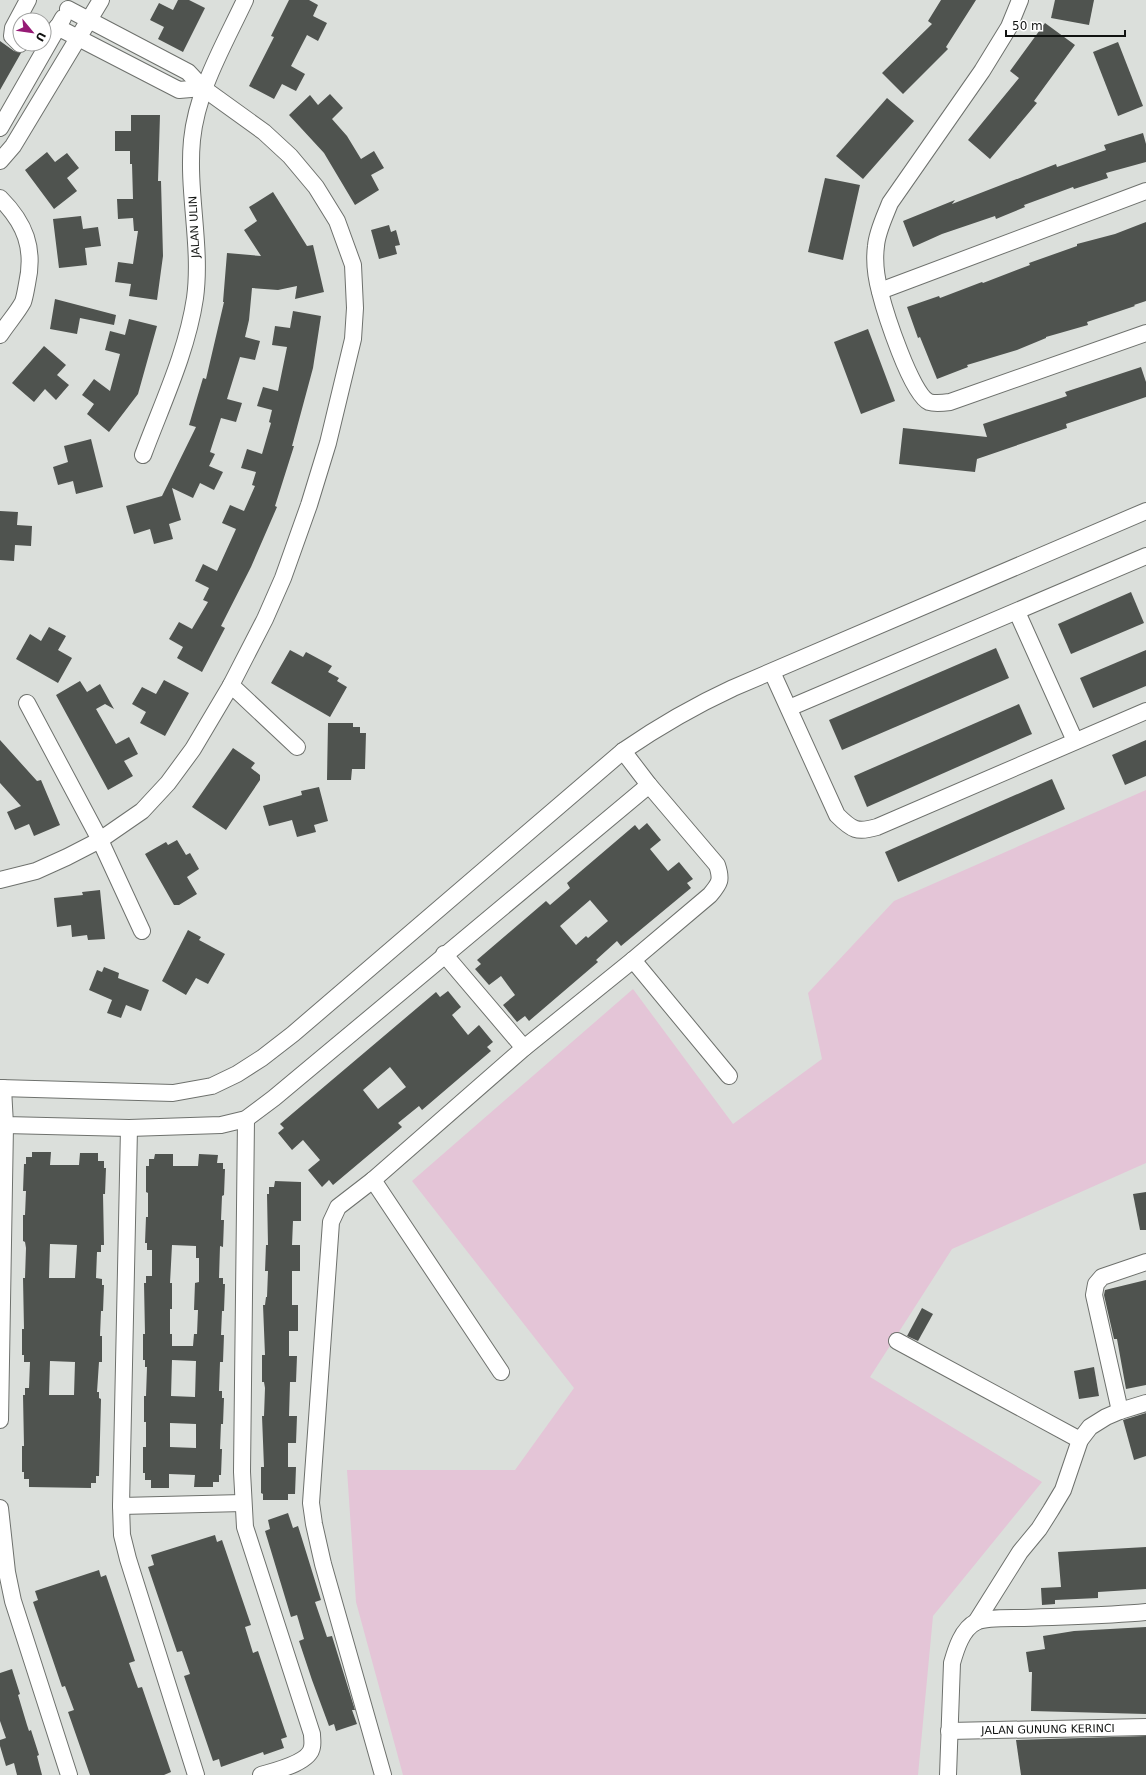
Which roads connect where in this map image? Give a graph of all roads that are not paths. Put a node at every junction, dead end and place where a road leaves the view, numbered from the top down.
1 (28, 0) edge
2 (101, 0) edge
3 (246, 0) edge
4 (1020, 0) edge
5 (70, 5) edge
6 (22, 12) edge
7 (90, 21) junction
8 (57, 27) junction
9 (80, 38) junction
10 (35, 52) edge
11 (41, 55) junction
12 (203, 88) junction
13 (0, 128) edge
14 (0, 161) edge
15 (1146, 191) edge
16 (0, 198) edge
17 (880, 291) junction
18 (1146, 333) edge
19 (0, 334) edge
20 (143, 455) dead end
21 (1146, 511) edge
22 (1146, 556) edge
23 (1017, 612) junction
24 (772, 672) junction
25 (231, 685) junction
26 (27, 703) dead end
27 (789, 708) junction
28 (1146, 711) edge
29 (1075, 741) junction
30 (297, 747) dead end
31 (623, 751) junction
32 (649, 785) junction
33 (100, 840) junction
34 (0, 880) edge
35 (142, 931) dead end
36 (444, 954) junction
37 (633, 960) junction
38 (524, 1048) junction
39 (729, 1076) dead end
40 (2, 1088) edge
41 (246, 1119) junction
42 (5, 1125) junction
43 (129, 1128) junction
44 (373, 1180) junction
45 (1146, 1262) edge
46 (897, 1341) dead end
47 (501, 1372) dead end
48 (1146, 1403) edge
49 (1120, 1411) junction
50 (0, 1420) edge
51 (1080, 1440) junction
52 (243, 1503) junction
53 (121, 1506) junction
54 (0, 1508) edge
55 (1146, 1612) edge
56 (976, 1622) junction
57 (1146, 1727) edge
58 (949, 1731) junction
59 (68, 1775) edge
60 (196, 1775) edge
61 (261, 1775) edge
62 (383, 1775) edge
63 (948, 1775) edge

1 - 6 street
2 - 7 street
3 - 12 street, JALAN ULIN
4 - 17 street
5 - 7 street
5 - 8 street
7 - 9 street
7 - 12 street
8 - 9 street
8 - 11 street
9 - 12 street
9 - 14 street
10 - 11 street
11 - 13 street
12 - 20 street, JALAN ULIN
12 - 25 street
15 - 17 street
16 - 19 street
17 - 18 street
21 - 24 street
22 - 23 street
23 - 27 street
23 - 29 street
24 - 27 street
24 - 31 street
25 - 30 street
25 - 33 street
26 - 33 street
27 - 29 street
28 - 29 street
31 - 32 street
31 - 40 street
32 - 36 street
32 - 37 street
33 - 34 street
33 - 35 street
36 - 38 street
36 - 41 street
37 - 38 street
37 - 39 street
38 - 44 street
40 - 42 street
41 - 43 street
41 - 52 street
42 - 43 street
42 - 50 street
43 - 53 street
44 - 47 street
44 - 62 street
45 - 49 street
46 - 51 street
48 - 49 street
49 - 51 street
51 - 56 street
52 - 53 street
52 - 61 street
53 - 60 street
54 - 59 street
55 - 56 street
56 - 58 street
57 - 58 street, JALAN GUNUNG KERINCI
58 - 63 street

